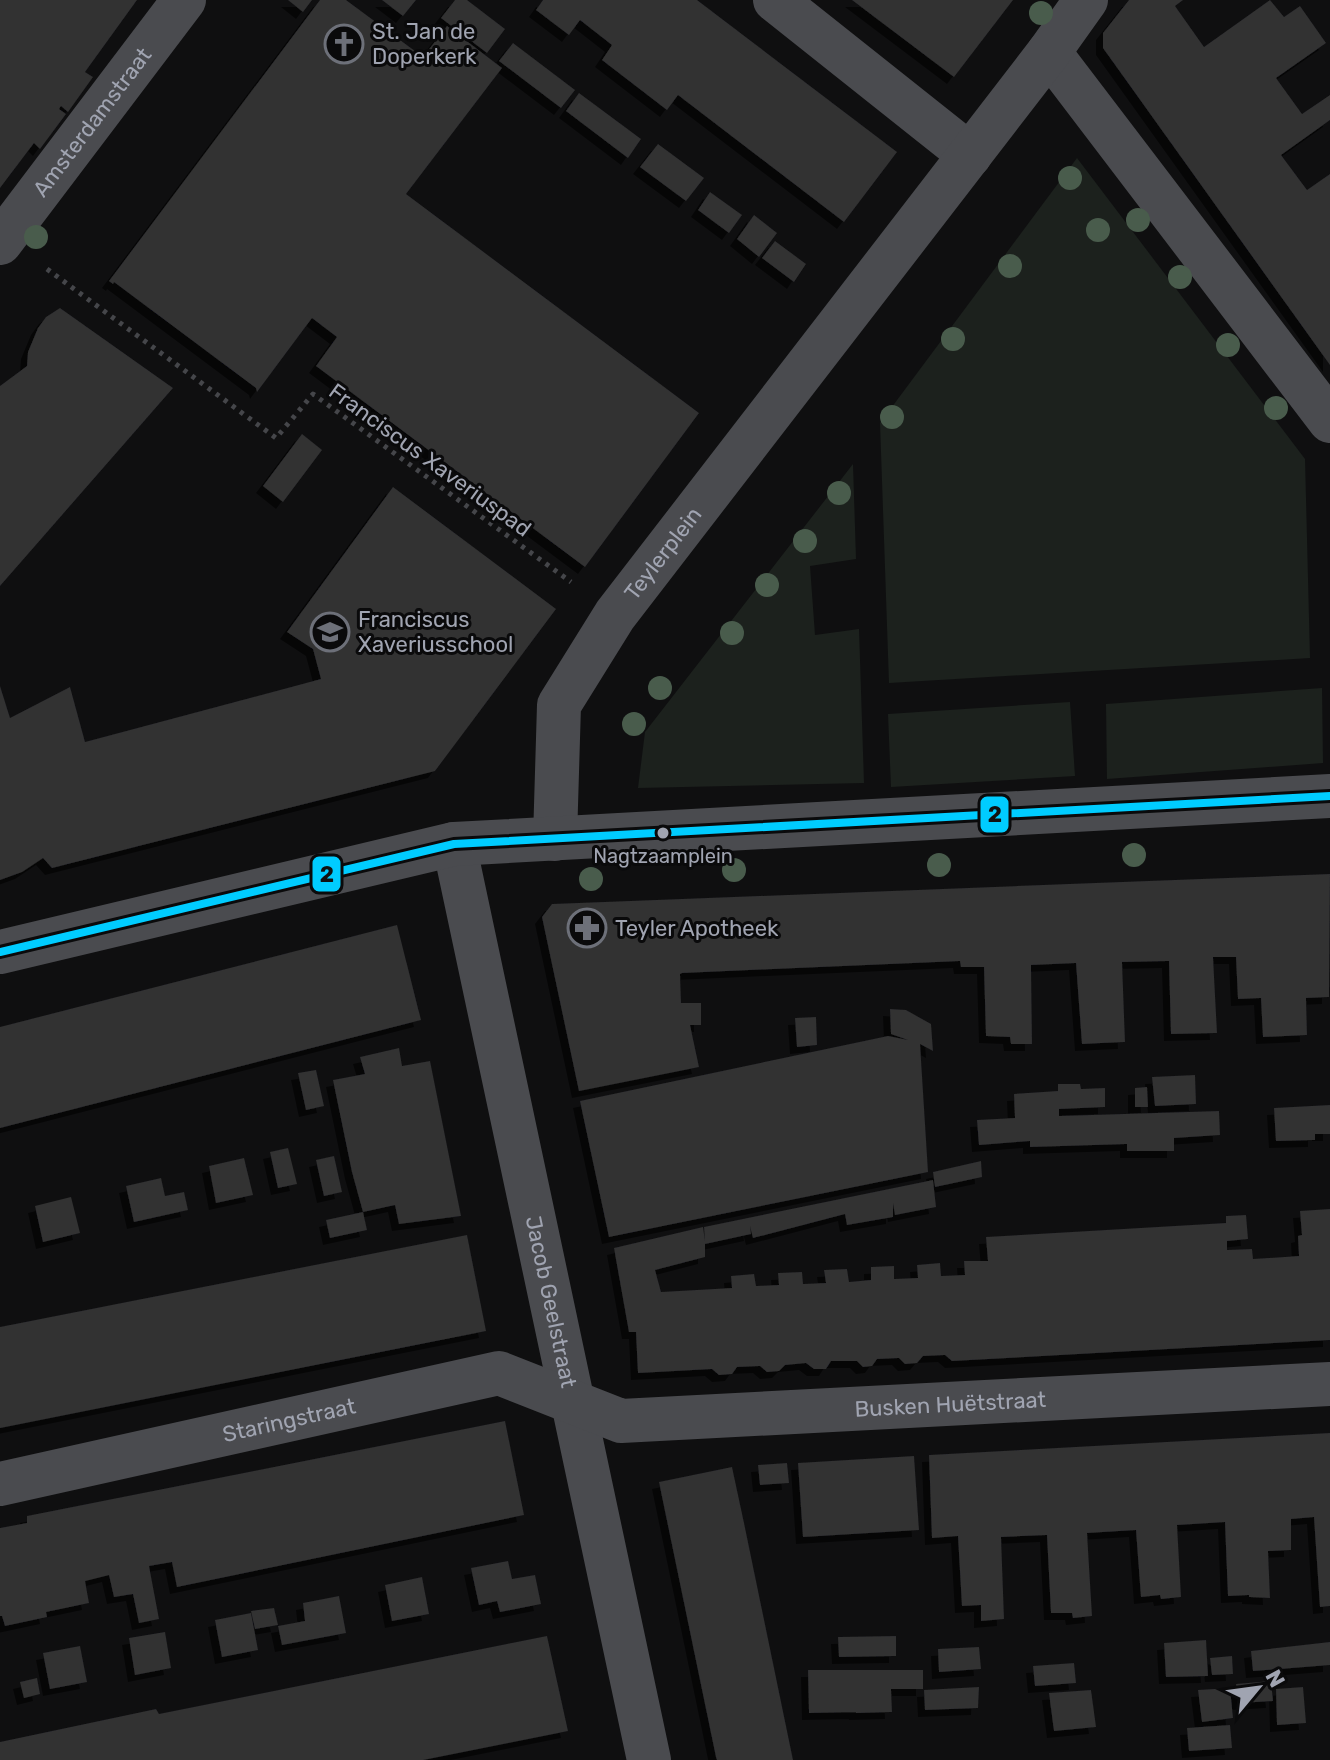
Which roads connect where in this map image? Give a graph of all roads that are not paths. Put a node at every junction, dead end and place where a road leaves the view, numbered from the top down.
1 (184, 0) edge
2 (775, 0) edge
3 (1086, 0) edge
4 (1049, 52) junction
5 (970, 155) junction
6 (2, 240) edge
7 (1330, 421) edge
8 (1330, 796) edge
9 (555, 839) junction
10 (454, 844) junction
11 (19, 947) edge
12 (1330, 1384) edge
13 (574, 1403) junction
14 (0, 1484) edge
15 (649, 1760) edge

1 - 6 street, Amsterdamstraat
2 - 5 street
3 - 4 street, Teylerplein
4 - 5 street, Teylerplein
4 - 7 street
5 - 9 street, Teylerplein
8 - 9 street
9 - 10 street
10 - 11 street
10 - 13 street, Jacob Geelstraat
12 - 13 street, Busken Huëtstraat
13 - 14 street, Staringstraat
13 - 15 street, Jacob Geelstraat

